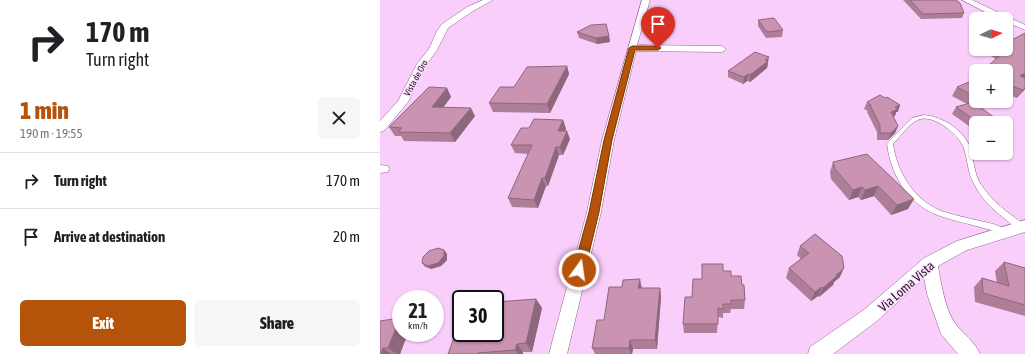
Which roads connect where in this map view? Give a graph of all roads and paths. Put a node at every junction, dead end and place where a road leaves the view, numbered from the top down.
1 (489, 0) edge
2 (646, 0) edge
3 (966, 0) edge
4 (991, 12) edge
5 (1013, 22) edge
6 (1025, 28) edge
7 (632, 48) junction
8 (722, 49) dead end
9 (380, 128) edge
10 (1024, 227) edge
11 (1004, 233) junction
12 (930, 263) junction
13 (558, 354) edge
14 (817, 354) edge
15 (971, 354) edge

1 - 9 street, Vista de Oro
2 - 7 street
3 - 4 street
5 - 6 street
7 - 8 street
7 - 13 street
10 - 11 street, Via Loma Vista
10 - 11 lane
11 - 12 street, Via Loma Vista
12 - 14 street, Via Loma Vista
12 - 15 street

